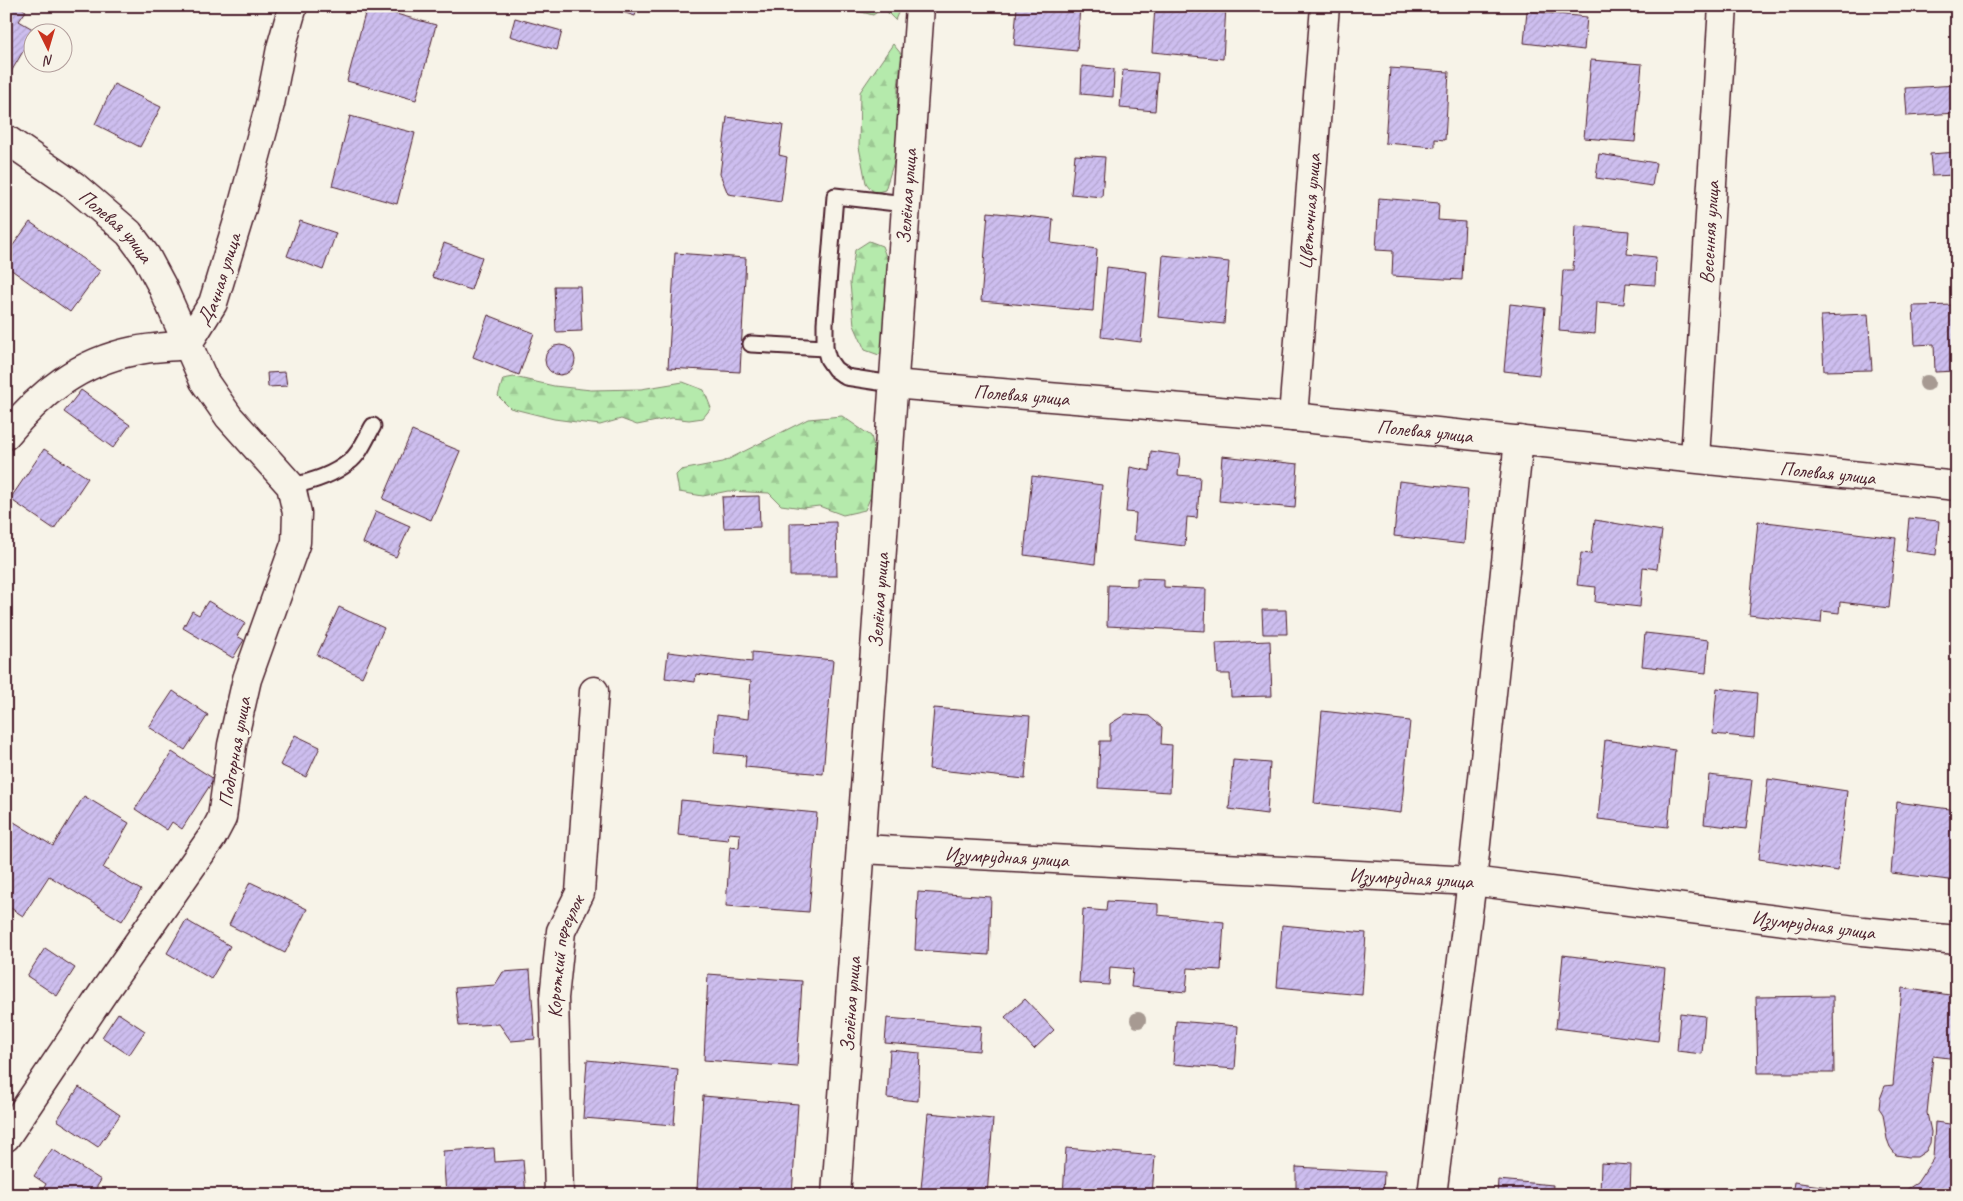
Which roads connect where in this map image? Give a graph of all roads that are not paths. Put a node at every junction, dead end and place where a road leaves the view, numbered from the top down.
1 (293, 6) edge
2 (920, 6) edge
3 (1324, 6) edge
4 (1723, 6) edge
5 (6, 139) edge
6 (905, 204) junction
7 (751, 344) dead end
8 (187, 345) junction
9 (825, 348) junction
10 (892, 384) junction
11 (1293, 417) junction
12 (372, 426) dead end
13 (6, 435) edge
14 (1519, 440) junction
15 (1695, 458) junction
16 (291, 486) junction
17 (1957, 486) edge
18 (594, 691) dead end
19 (862, 850) junction
20 (1472, 881) junction
21 (1957, 940) edge
22 (6, 1137) edge
23 (559, 1195) edge
24 (836, 1195) edge
25 (1432, 1195) edge

1 - 8 street, Дачная улица
2 - 6 street, Зелёная улица
3 - 11 street, Цветочная улица
4 - 15 street, Весенняя улица
5 - 8 street, Полевая улица
6 - 9 lane
6 - 10 street, Зелёная улица
7 - 9 lane
8 - 13 street, Дачная улица
8 - 16 street, Подгорная улица
9 - 10 lane
10 - 11 street, Полевая улица
10 - 19 street, Зелёная улица
11 - 14 street, Полевая улица
12 - 16 lane
14 - 15 street, Полевая улица
14 - 20 street
15 - 17 street, Полевая улица
16 - 22 street, Подгорная улица
18 - 23 street, Короткий переулок
19 - 20 street, Изумрудная улица
19 - 24 street, Зелёная улица
20 - 21 street, Изумрудная улица
20 - 25 street

